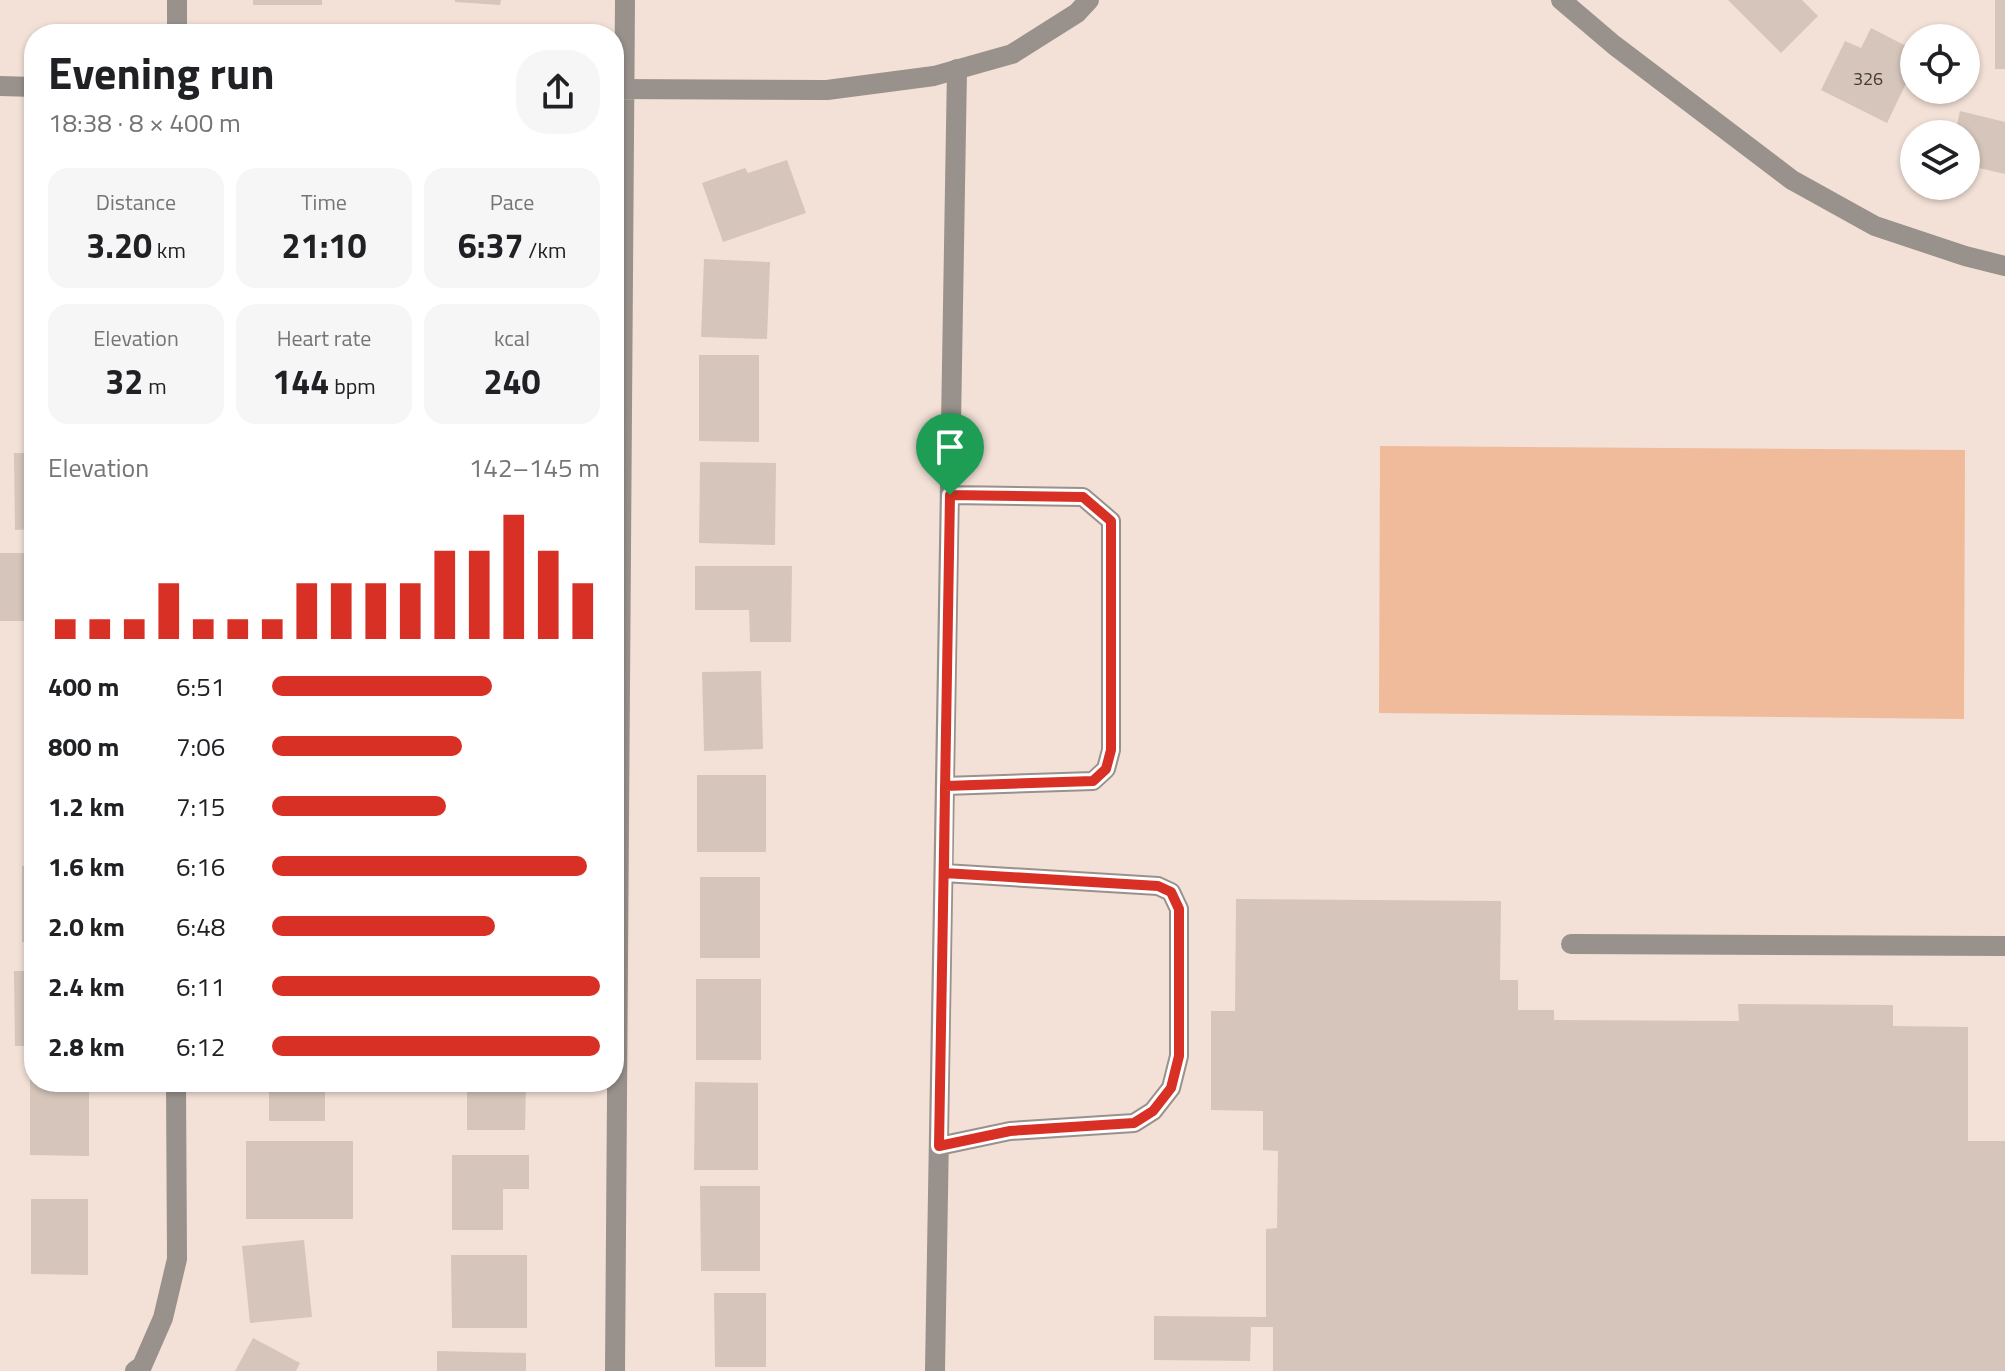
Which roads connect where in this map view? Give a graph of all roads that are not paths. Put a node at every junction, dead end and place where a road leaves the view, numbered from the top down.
1 (177, 0) edge
2 (625, 0) edge
3 (1089, 0) edge
4 (1561, 0) edge
5 (177, 24) edge
6 (623, 24) edge
7 (957, 69) junction
8 (0, 86) edge
9 (24, 87) edge
10 (624, 89) edge
11 (2005, 266) edge
12 (950, 495) junction
13 (945, 786) junction
14 (944, 873) junction
15 (1571, 944) dead end
16 (2005, 946) edge
17 (176, 1092) edge
18 (616, 1092) edge
19 (939, 1146) junction
20 (135, 1371) edge
21 (615, 1371) edge
22 (935, 1371) edge

1 - 5 street
2 - 6 street
3 - 7 street
4 - 11 street
7 - 10 street
7 - 12 street
8 - 9 street
12 - 13 street
12 - 13 street
13 - 14 street
14 - 19 street
14 - 19 street
15 - 16 street
17 - 20 street
18 - 21 street
19 - 22 street

